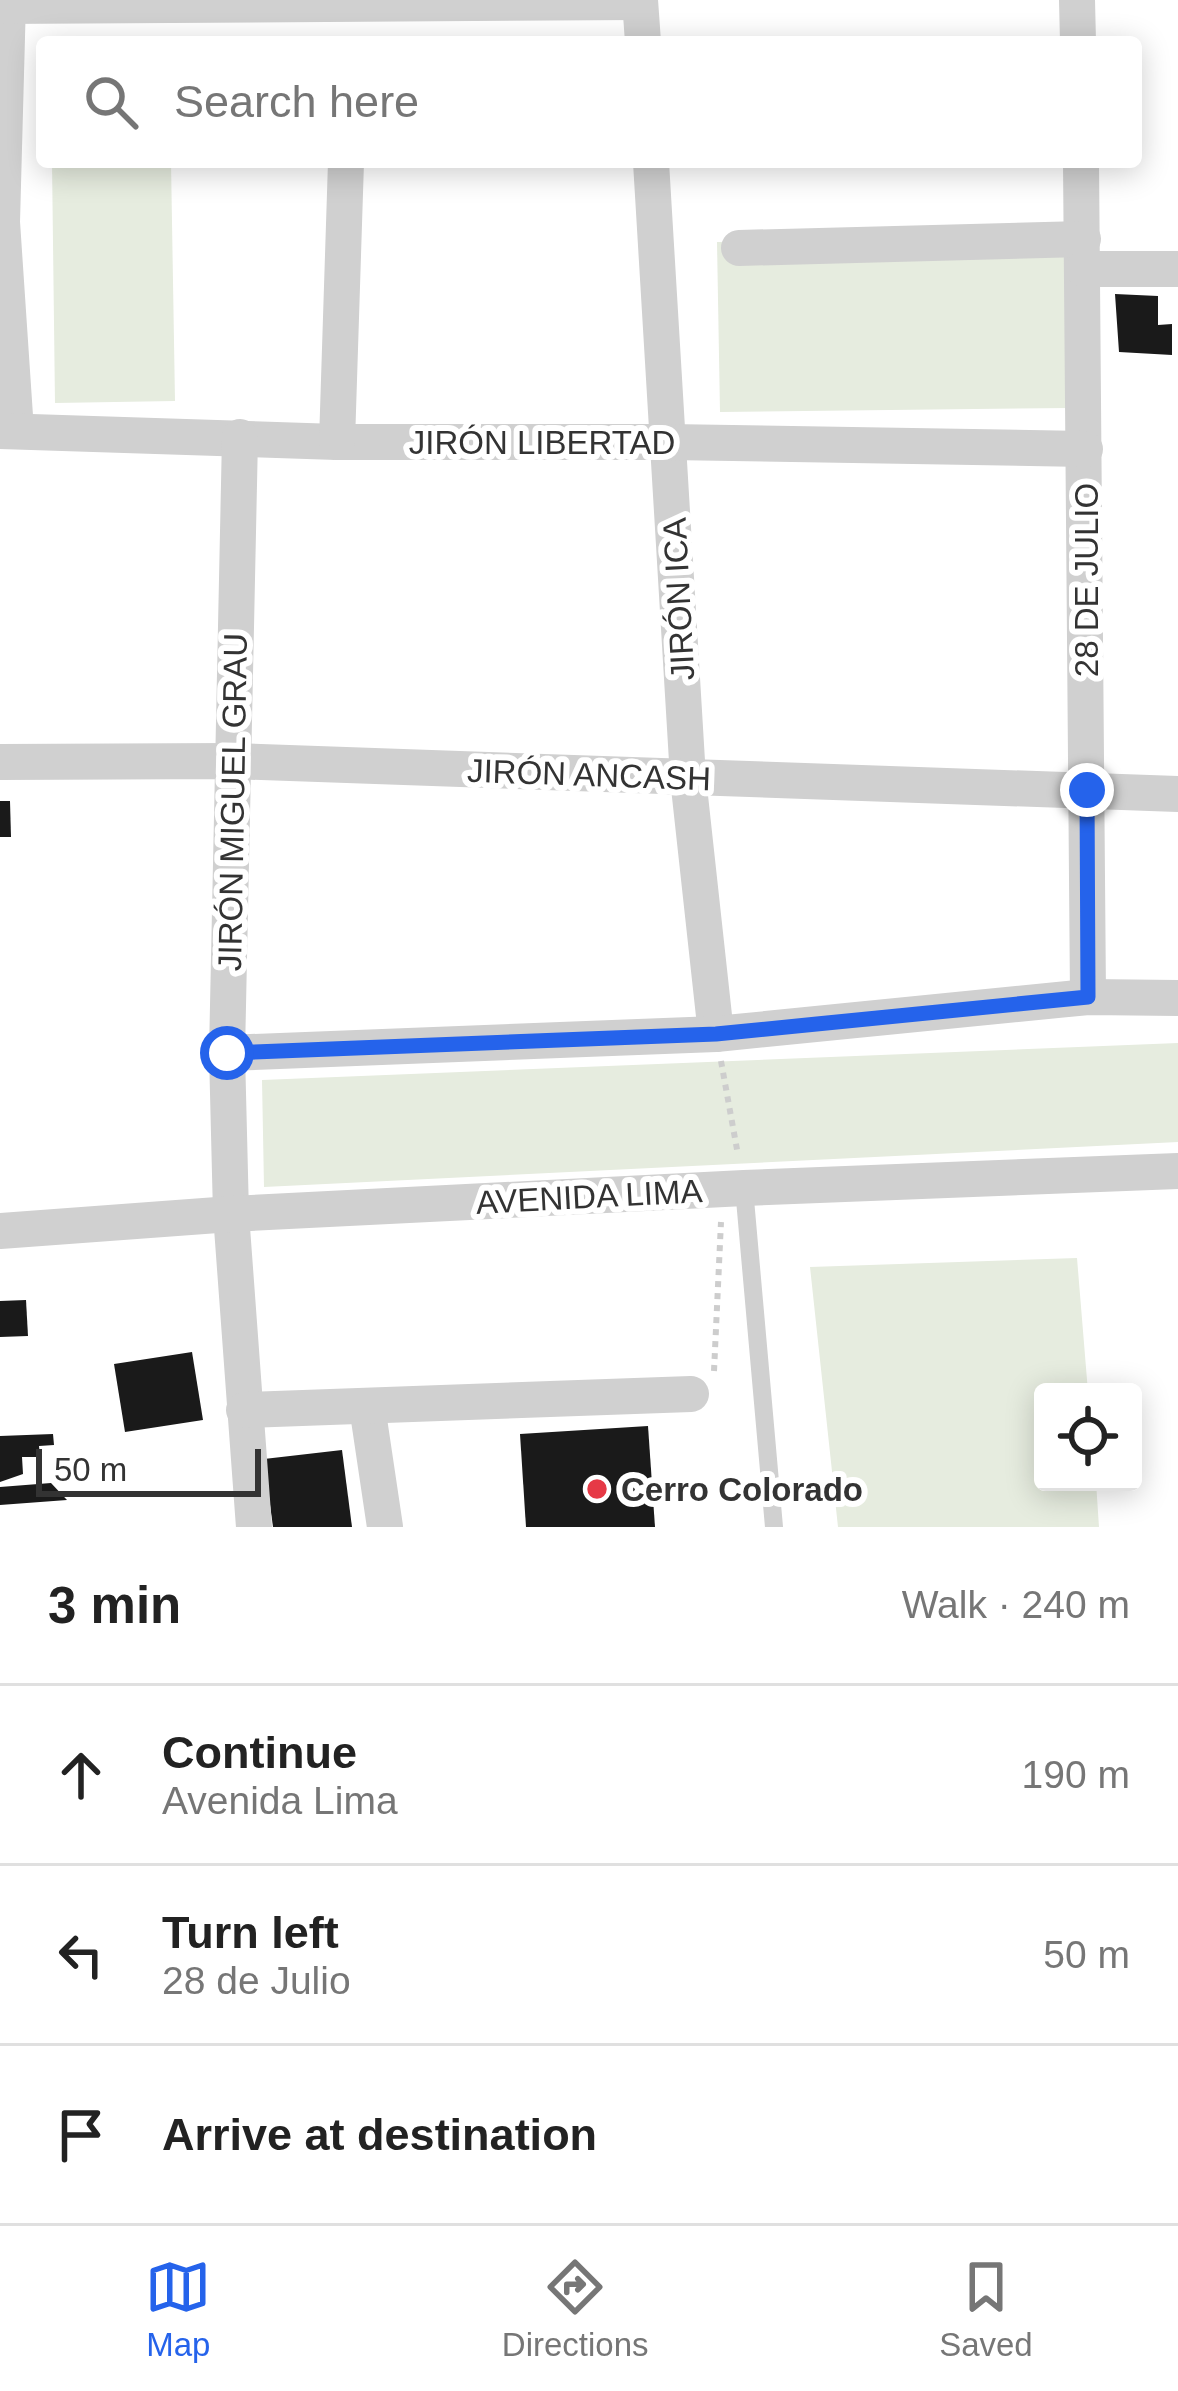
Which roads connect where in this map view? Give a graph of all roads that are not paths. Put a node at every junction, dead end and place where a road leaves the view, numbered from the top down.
1 (1077, 0) edge
2 (640, 1) edge
3 (5, 4) edge
4 (350, 16) edge
5 (643, 36) edge
6 (1078, 36) edge
7 (346, 168) edge
8 (650, 168) edge
9 (1081, 168) edge
10 (739, 248) dead end
11 (1083, 254) junction
12 (1178, 269) edge
13 (8, 431) edge
14 (239, 436) junction
15 (337, 442) junction
16 (669, 442) junction
17 (1085, 449) junction
18 (231, 761) junction
19 (0, 762) edge
20 (688, 778) junction
21 (1087, 790) junction
22 (1178, 794) edge
23 (1088, 997) junction
24 (1178, 998) edge
25 (716, 1034) junction
26 (227, 1053) junction
27 (1178, 1171) edge
28 (733, 1189) junction
29 (231, 1214) junction
30 (0, 1231) edge
31 (692, 1394) road end
32 (367, 1406) junction
33 (244, 1410) junction
34 (254, 1527) edge
35 (385, 1527) edge
36 (774, 1527) edge

1 - 6 street
2 - 4 street
2 - 5 street
3 - 4 street
3 - 13 street
7 - 15 street
8 - 16 street, JIRÓN ICA
9 - 11 street, 28 DE JULIO
10 - 11 street
11 - 12 street
11 - 17 street, 28 DE JULIO
13 - 14 street, JIRÓN LIBERTAD
14 - 15 street, JIRÓN LIBERTAD
14 - 18 street, JIRÓN MIGUEL GRAU
15 - 16 street, JIRÓN LIBERTAD
16 - 17 street, JIRÓN LIBERTAD
16 - 20 street, JIRÓN ICA
17 - 21 street, 28 DE JULIO
18 - 19 street, JIRÓN ANCASH
18 - 20 street, JIRÓN ANCASH
18 - 26 street, JIRÓN MIGUEL GRAU
20 - 21 street, JIRÓN ANCASH
20 - 25 street, JIRÓN ICA
21 - 22 street, JIRÓN ANCASH
21 - 23 street, 28 DE JULIO
23 - 24 street
23 - 25 street
25 - 26 street
26 - 29 street, JIRÓN MIGUEL GRAU
27 - 28 street, AVENIDA LIMA
28 - 29 street, AVENIDA LIMA
28 - 36 lane
29 - 30 street, AVENIDA LIMA
29 - 33 street, JIRÓN MIGUEL GRAU
31 - 32 street
32 - 33 street
32 - 35 street
33 - 34 street, JIRÓN MIGUEL GRAU

